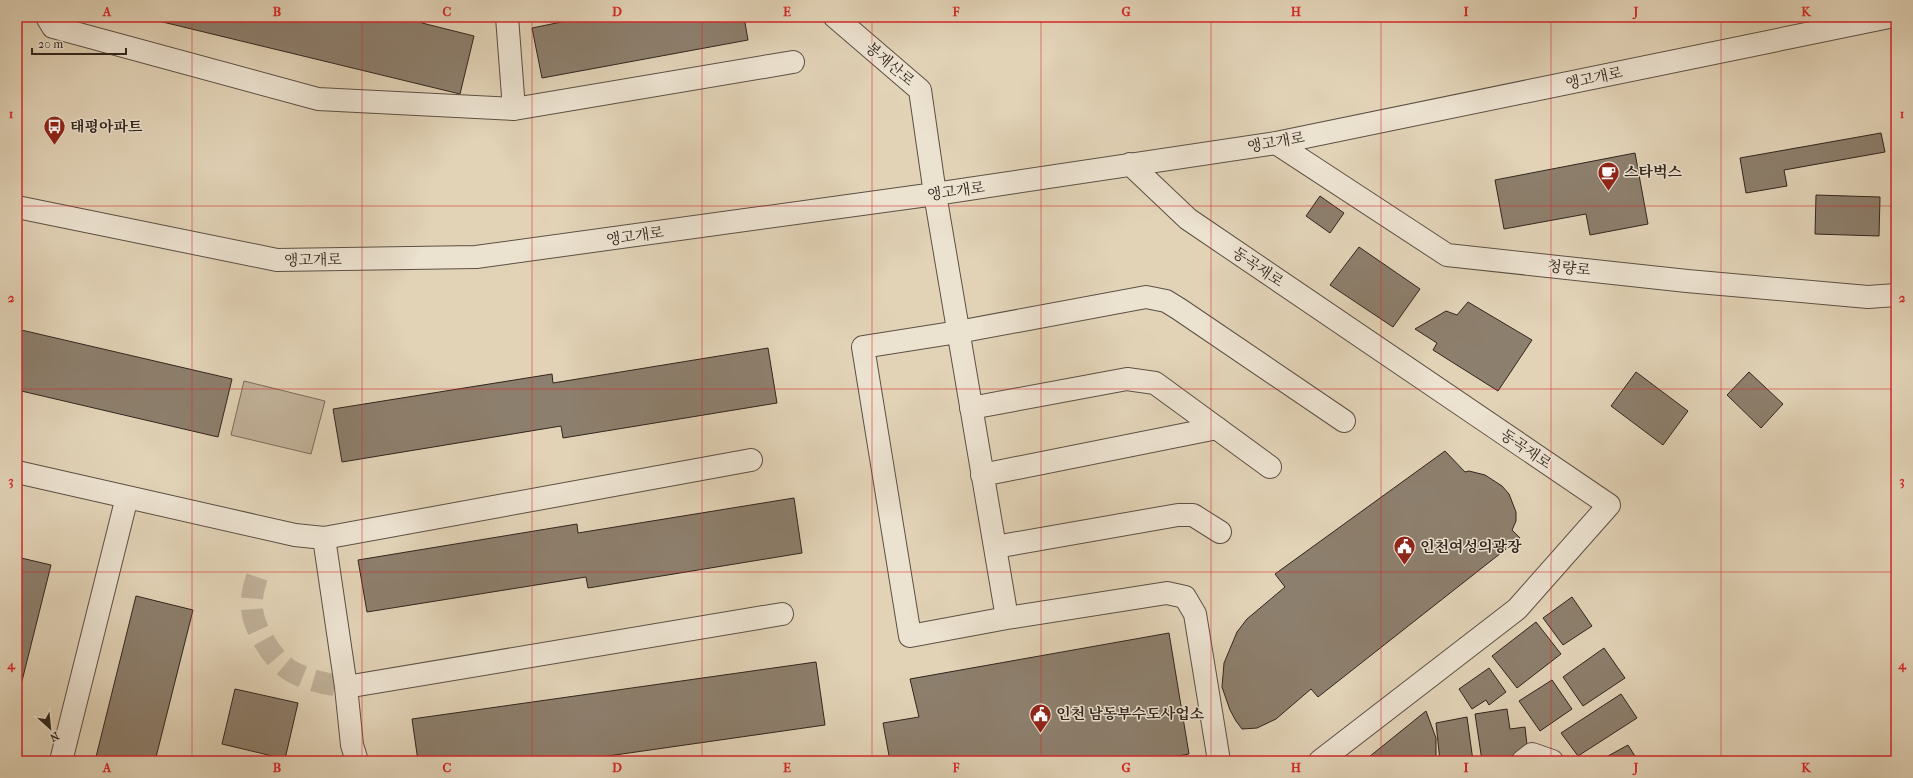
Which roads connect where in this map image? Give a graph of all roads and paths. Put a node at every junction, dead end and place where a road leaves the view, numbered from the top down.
1 (47, 17) edge
2 (507, 17) edge
3 (835, 17) edge
4 (1889, 17) edge
5 (793, 62) dead end
6 (514, 109) junction
7 (1276, 143) junction
8 (1130, 164) junction
9 (935, 194) junction
10 (17, 207) edge
11 (1896, 295) edge
12 (958, 332) junction
13 (971, 408) junction
14 (1344, 421) dead end
15 (1217, 428) junction
16 (751, 460) dead end
17 (1270, 467) dead end
18 (17, 472) edge
19 (982, 475) junction
20 (127, 497) junction
21 (1220, 532) dead end
22 (324, 538) junction
23 (995, 547) junction
24 (782, 614) dead end
25 (1007, 618) junction
26 (346, 687) junction
27 (61, 761) edge
28 (357, 761) edge
29 (1219, 761) edge
30 (1320, 761) edge
31 (1523, 761) edge
32 (1552, 761) edge

1 - 6 street
2 - 6 street
3 - 9 street, 봉재산로
4 - 7 street, 앵고개로
5 - 6 street
7 - 8 street, 앵고개로
7 - 11 street, 청량로
8 - 9 street, 앵고개로
8 - 30 street, 동곡재로
9 - 10 street, 앵고개로
9 - 12 street, 봉재산로
12 - 13 street, 봉재산로
12 - 14 street
12 - 25 street
13 - 15 street
13 - 19 street, 봉재산로
15 - 17 street
15 - 19 street
16 - 22 street
18 - 20 street
19 - 23 street, 봉재산로
20 - 22 street
20 - 27 street
21 - 23 street
22 - 26 street
23 - 25 street, 봉재산로
24 - 26 street
25 - 29 street
26 - 28 street
31 - 32 street

